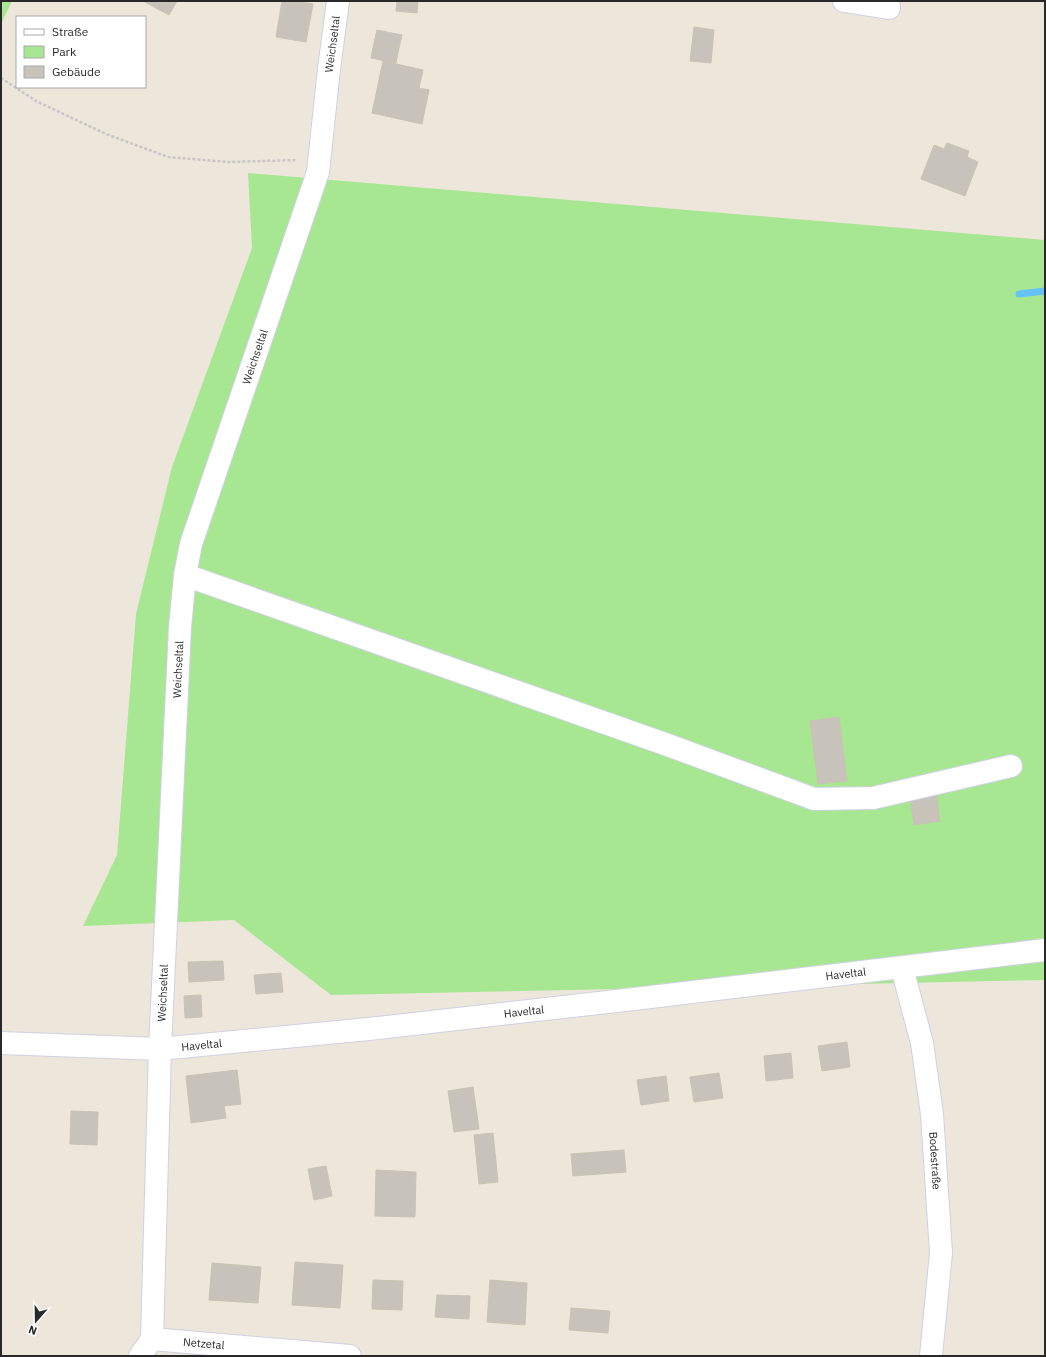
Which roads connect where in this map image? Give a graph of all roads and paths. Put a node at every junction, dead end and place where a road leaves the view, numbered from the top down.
1 (338, 1) edge
2 (844, 1) edge
3 (888, 5) edge
4 (1, 78) edge
5 (16, 88) edge
6 (16, 88) edge
7 (320, 160) junction
8 (185, 575) junction
9 (1011, 766) dead end
10 (1045, 950) edge
11 (902, 968) junction
12 (1, 1043) edge
13 (160, 1049) junction
14 (146, 1348) edge
15 (350, 1356) edge
16 (931, 1356) edge

1 - 7 street, Weichseltal
2 - 3 street
4 - 6 path
5 - 7 path
7 - 8 street, Weichseltal
8 - 9 street
8 - 13 street, Weichseltal
10 - 11 street, Haveltal
11 - 13 street, Haveltal
11 - 16 street, Bodestraße
12 - 13 street, Haveltal
13 - 14 street, Weichseltal
14 - 15 street, Netzetal

